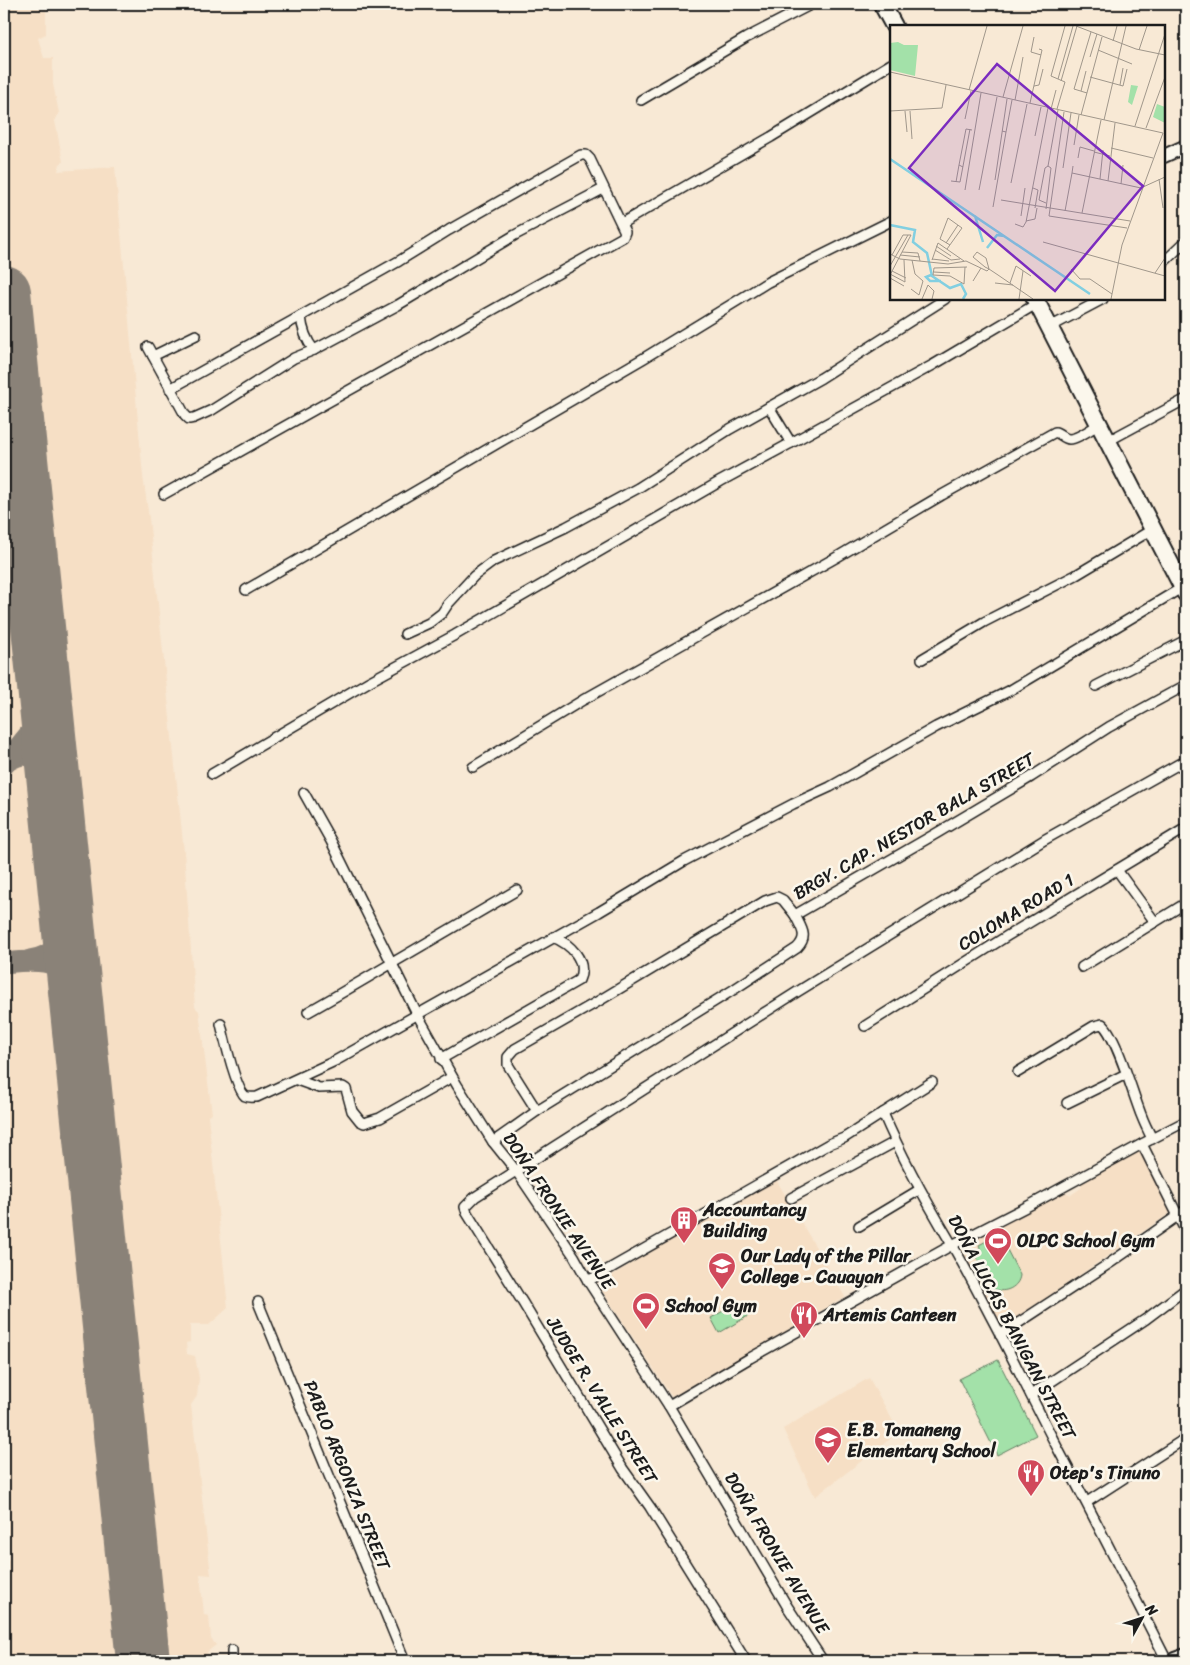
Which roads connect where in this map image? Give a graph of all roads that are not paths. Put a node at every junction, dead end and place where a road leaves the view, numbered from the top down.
1 (812, 4) edge
2 (882, 4) edge
3 (893, 25) edge
4 (890, 65) edge
5 (641, 100) dead end
6 (1186, 146) edge
7 (1165, 156) edge
8 (603, 189) junction
9 (890, 221) edge
10 (622, 223) junction
11 (1186, 241) edge
12 (1165, 261) edge
13 (943, 300) edge
14 (1101, 300) edge
15 (1036, 301) edge
16 (302, 316) junction
17 (1050, 326) junction
18 (196, 335) dead end
19 (148, 347) dead end
20 (314, 350) junction
21 (153, 356) junction
22 (170, 389) junction
23 (1186, 399) edge
24 (769, 407) junction
25 (1099, 424) junction
26 (1108, 441) junction
27 (791, 442) junction
28 (164, 494) dead end
29 (1153, 529) junction
30 (246, 590) dead end
31 (1184, 590) edge
32 (405, 634) dead end
33 (1186, 640) edge
34 (922, 659) dead end
35 (1186, 685) edge
36 (1096, 686) dead end
37 (1186, 760) edge
38 (473, 767) dead end
39 (212, 774) dead end
40 (304, 793) dead end
41 (1186, 828) edge
42 (1117, 870) junction
43 (517, 890) dead end
44 (1186, 903) edge
45 (795, 915) junction
46 (1155, 922) junction
47 (553, 937) junction
48 (392, 963) junction
49 (1082, 967) dead end
50 (308, 1012) dead end
51 (417, 1014) junction
52 (221, 1024) dead end
53 (865, 1026) dead end
54 (441, 1059) junction
55 (1018, 1072) dead end
56 (1126, 1074) junction
57 (452, 1077) junction
58 (297, 1080) junction
59 (932, 1082) dead end
60 (1067, 1103) dead end
61 (537, 1111) junction
62 (883, 1113) junction
63 (1186, 1121) edge
64 (1152, 1138) junction
65 (493, 1142) junction
66 (895, 1142) junction
67 (1142, 1144) junction
68 (517, 1172) junction
69 (919, 1190) junction
70 (791, 1198) dead end
71 (1186, 1210) edge
72 (1178, 1215) junction
73 (859, 1226) dead end
74 (1186, 1232) edge
75 (952, 1245) junction
76 (588, 1281) junction
77 (1186, 1289) edge
78 (258, 1302) dead end
79 (1000, 1335) junction
80 (1031, 1395) junction
81 (669, 1406) junction
82 (1186, 1438) edge
83 (1087, 1502) junction
84 (232, 1650) dead end
85 (1186, 1657) edge
86 (232, 1661) edge
87 (405, 1661) edge
88 (746, 1661) edge
89 (823, 1661) edge
90 (1167, 1661) edge
91 (1175, 1661) edge

1 - 5 street
2 - 3 highway
4 - 10 street
6 - 7 street
8 - 10 street
8 - 16 street
8 - 20 street
9 - 30 street
10 - 28 street
11 - 12 street
13 - 24 street
14 - 17 street
15 - 17 highway
15 - 27 street
16 - 20 street
16 - 22 street
17 - 25 highway
18 - 21 street
19 - 21 street
20 - 22 street
21 - 22 street
23 - 26 street
24 - 27 street
24 - 32 street
25 - 26 highway
25 - 38 street
26 - 29 highway
27 - 39 street
29 - 31 highway
29 - 34 street
31 - 47 street
33 - 36 street
35 - 45 street, BRGY. CAP. NESTOR BALA STREET
37 - 68 street
40 - 48 street, DOÑA FRONIE AVENUE
41 - 42 street, COLOMA ROAD 1
42 - 46 street
42 - 53 street, COLOMA ROAD 1
43 - 48 street
44 - 46 street
45 - 61 street, BRGY. CAP. NESTOR BALA STREET
45 - 61 street
46 - 49 street
47 - 51 street
47 - 54 street
48 - 50 street
48 - 51 street, DOÑA FRONIE AVENUE
51 - 54 street, DOÑA FRONIE AVENUE
51 - 58 street
52 - 58 street
54 - 57 street, DOÑA FRONIE AVENUE
55 - 56 street
56 - 60 street
56 - 64 street
57 - 58 street
57 - 65 street, DOÑA FRONIE AVENUE
59 - 62 street
61 - 65 street, BRGY. CAP. NESTOR BALA STREET
62 - 66 street, DOÑA LUCAS BANIGAN STREET
62 - 76 street
63 - 64 street
64 - 67 street
65 - 68 street, DOÑA FRONIE AVENUE
66 - 69 street, DOÑA LUCAS BANIGAN STREET
66 - 70 street
67 - 72 street
67 - 75 street
68 - 76 street, DOÑA FRONIE AVENUE
68 - 88 street, JUDGE R. VALLE STREET
69 - 73 street
69 - 75 street, DOÑA LUCAS BANIGAN STREET
71 - 72 street
72 - 74 street
72 - 79 street
75 - 79 street, DOÑA LUCAS BANIGAN STREET
75 - 81 street
76 - 81 street, DOÑA FRONIE AVENUE
77 - 80 street
78 - 87 street, PABLO ARGONZA STREET
79 - 80 street, DOÑA LUCAS BANIGAN STREET
80 - 83 street, DOÑA LUCAS BANIGAN STREET
81 - 89 street, DOÑA FRONIE AVENUE
82 - 83 street
83 - 90 street, DOÑA LUCAS BANIGAN STREET
84 - 86 street
85 - 91 highway

